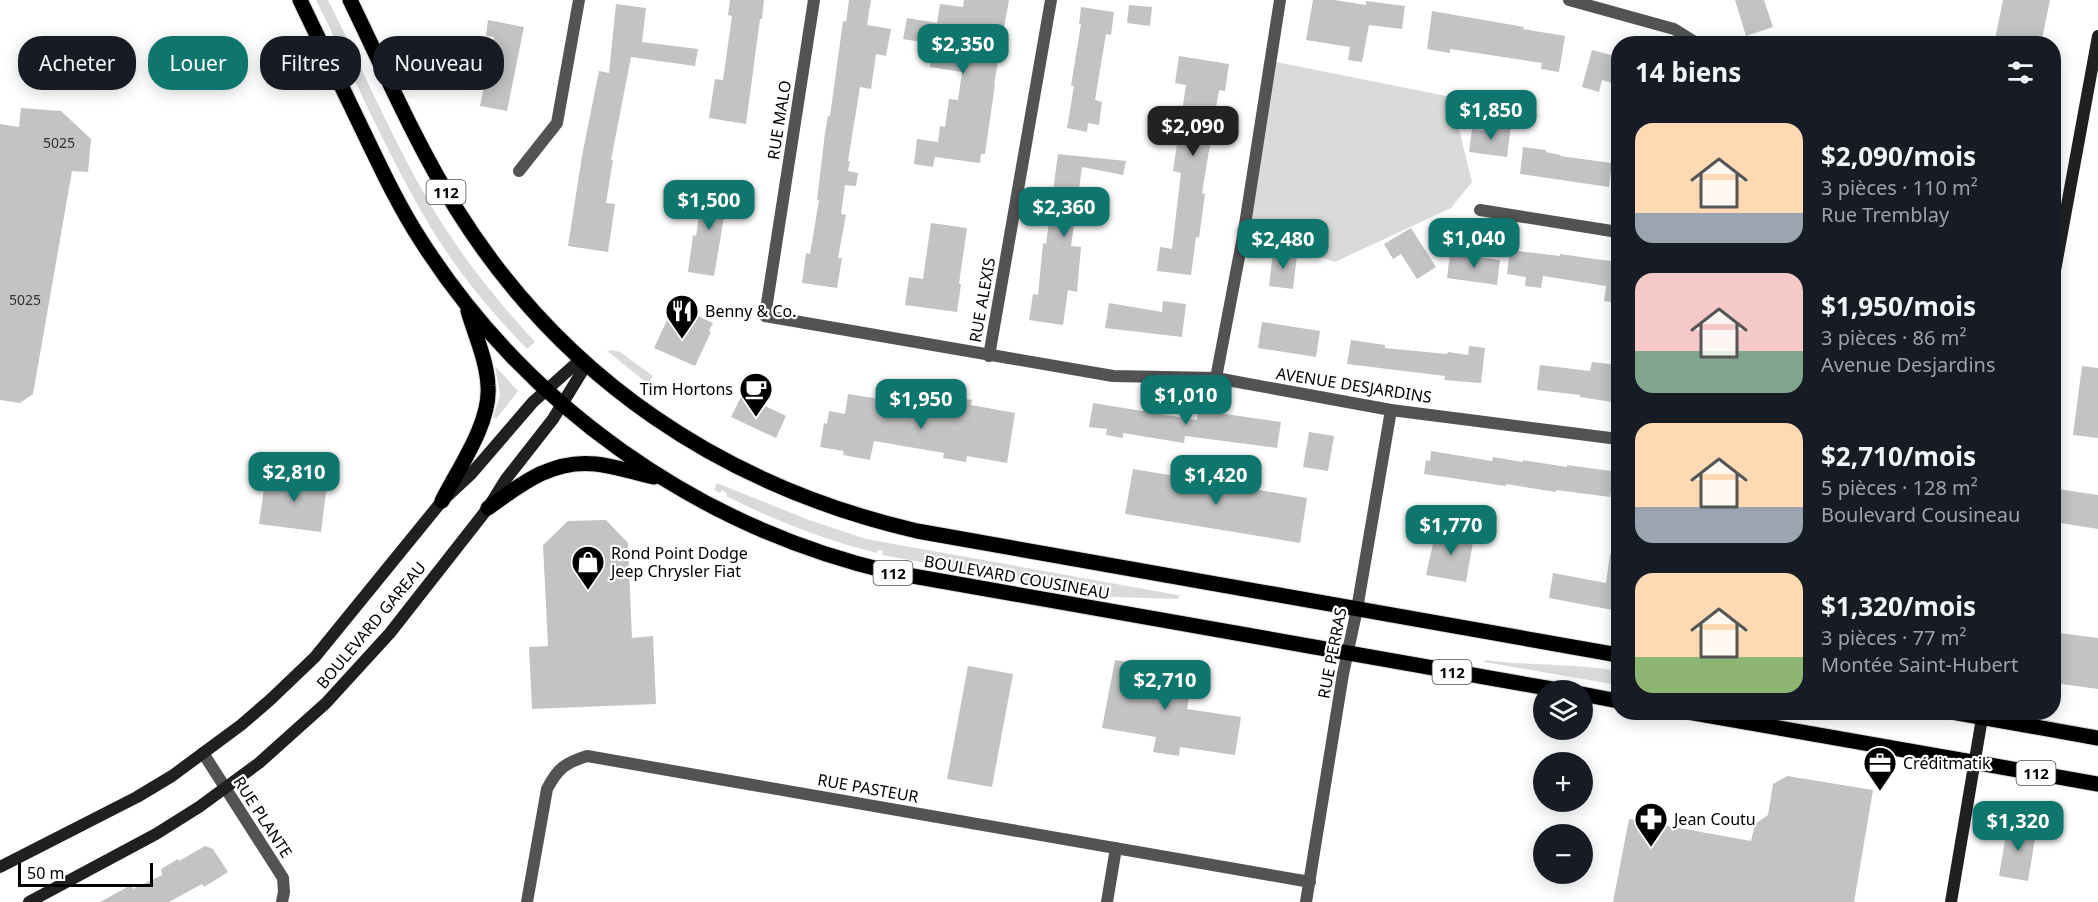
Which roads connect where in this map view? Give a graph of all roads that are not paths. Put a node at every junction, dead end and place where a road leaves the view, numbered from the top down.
1 (300, 0) edge
2 (350, 0) edge
3 (579, 0) edge
4 (814, 0) edge
5 (1051, 0) edge
6 (1280, 0) edge
7 (1569, 0) edge
8 (1685, 36) edge
9 (2098, 36) edge
10 (519, 171) dead end
11 (1480, 210) dead end
12 (1611, 231) edge
13 (2061, 238) edge
14 (466, 305) junction
15 (765, 316) joint
16 (989, 356) junction
17 (583, 362) junction
18 (1216, 378) junction
19 (546, 390) junction
20 (562, 404) junction
21 (1392, 410) junction
22 (1611, 438) edge
23 (663, 478) junction
24 (442, 501) junction
25 (488, 508) junction
26 (1357, 609) junction
27 (1347, 653) junction
28 (1611, 654) edge
29 (1533, 686) edge
30 (1593, 696) edge
31 (1611, 699) edge
32 (1734, 720) edge
33 (1981, 720) edge
34 (2007, 720) edge
35 (2098, 738) edge
36 (203, 753) junction
37 (1974, 762) junction
38 (2098, 784) edge
39 (225, 788) junction
40 (1116, 848) junction
41 (0, 867) edge
42 (1310, 882) junction
43 (29, 902) edge
44 (282, 902) edge
45 (528, 902) edge
46 (1107, 902) edge
47 (1306, 902) edge
48 (1951, 902) edge

1 - 14 main road, BOULEVARD COUSINEAU / 112
2 - 17 main road, BOULEVARD COUSINEAU / 112
3 - 10 street
4 - 15 street, RUE MALO
5 - 16 street, RUE ALEXIS
6 - 18 street
7 - 8 street
9 - 13 street
11 - 12 street
14 - 19 main road, BOULEVARD COUSINEAU / 112
14 - 24 main road
15 - 16 street, AVENUE DESJARDINS
16 - 18 street, AVENUE DESJARDINS
17 - 19 street, BOULEVARD GAREAU
17 - 20 street, BOULEVARD GAREAU
17 - 26 main road, BOULEVARD COUSINEAU / 112
18 - 21 street, AVENUE DESJARDINS
19 - 20 main road, BOULEVARD COUSINEAU / 112
19 - 24 street, BOULEVARD GAREAU
20 - 23 main road, BOULEVARD COUSINEAU / 112
20 - 25 street, BOULEVARD GAREAU
21 - 22 street, AVENUE DESJARDINS
21 - 26 street, RUE PERRAS
23 - 25 main road
23 - 27 main road, BOULEVARD COUSINEAU / 112
24 - 36 street, BOULEVARD GAREAU
25 - 39 street, BOULEVARD GAREAU
26 - 27 street, RUE PERRAS
26 - 28 main road, BOULEVARD COUSINEAU / 112
27 - 29 main road, BOULEVARD COUSINEAU / 112
27 - 42 street, RUE PERRAS
30 - 31 main road
32 - 37 main road, 112
33 - 37 street
34 - 35 main road
36 - 39 street, RUE PLANTE
36 - 41 street, BOULEVARD GAREAU
37 - 38 main road, 112
37 - 48 street
39 - 43 street, BOULEVARD GAREAU
39 - 44 street, RUE PLANTE
40 - 42 street, RUE PASTEUR
40 - 45 street, RUE PASTEUR
40 - 46 street
42 - 47 street, RUE PERRAS

